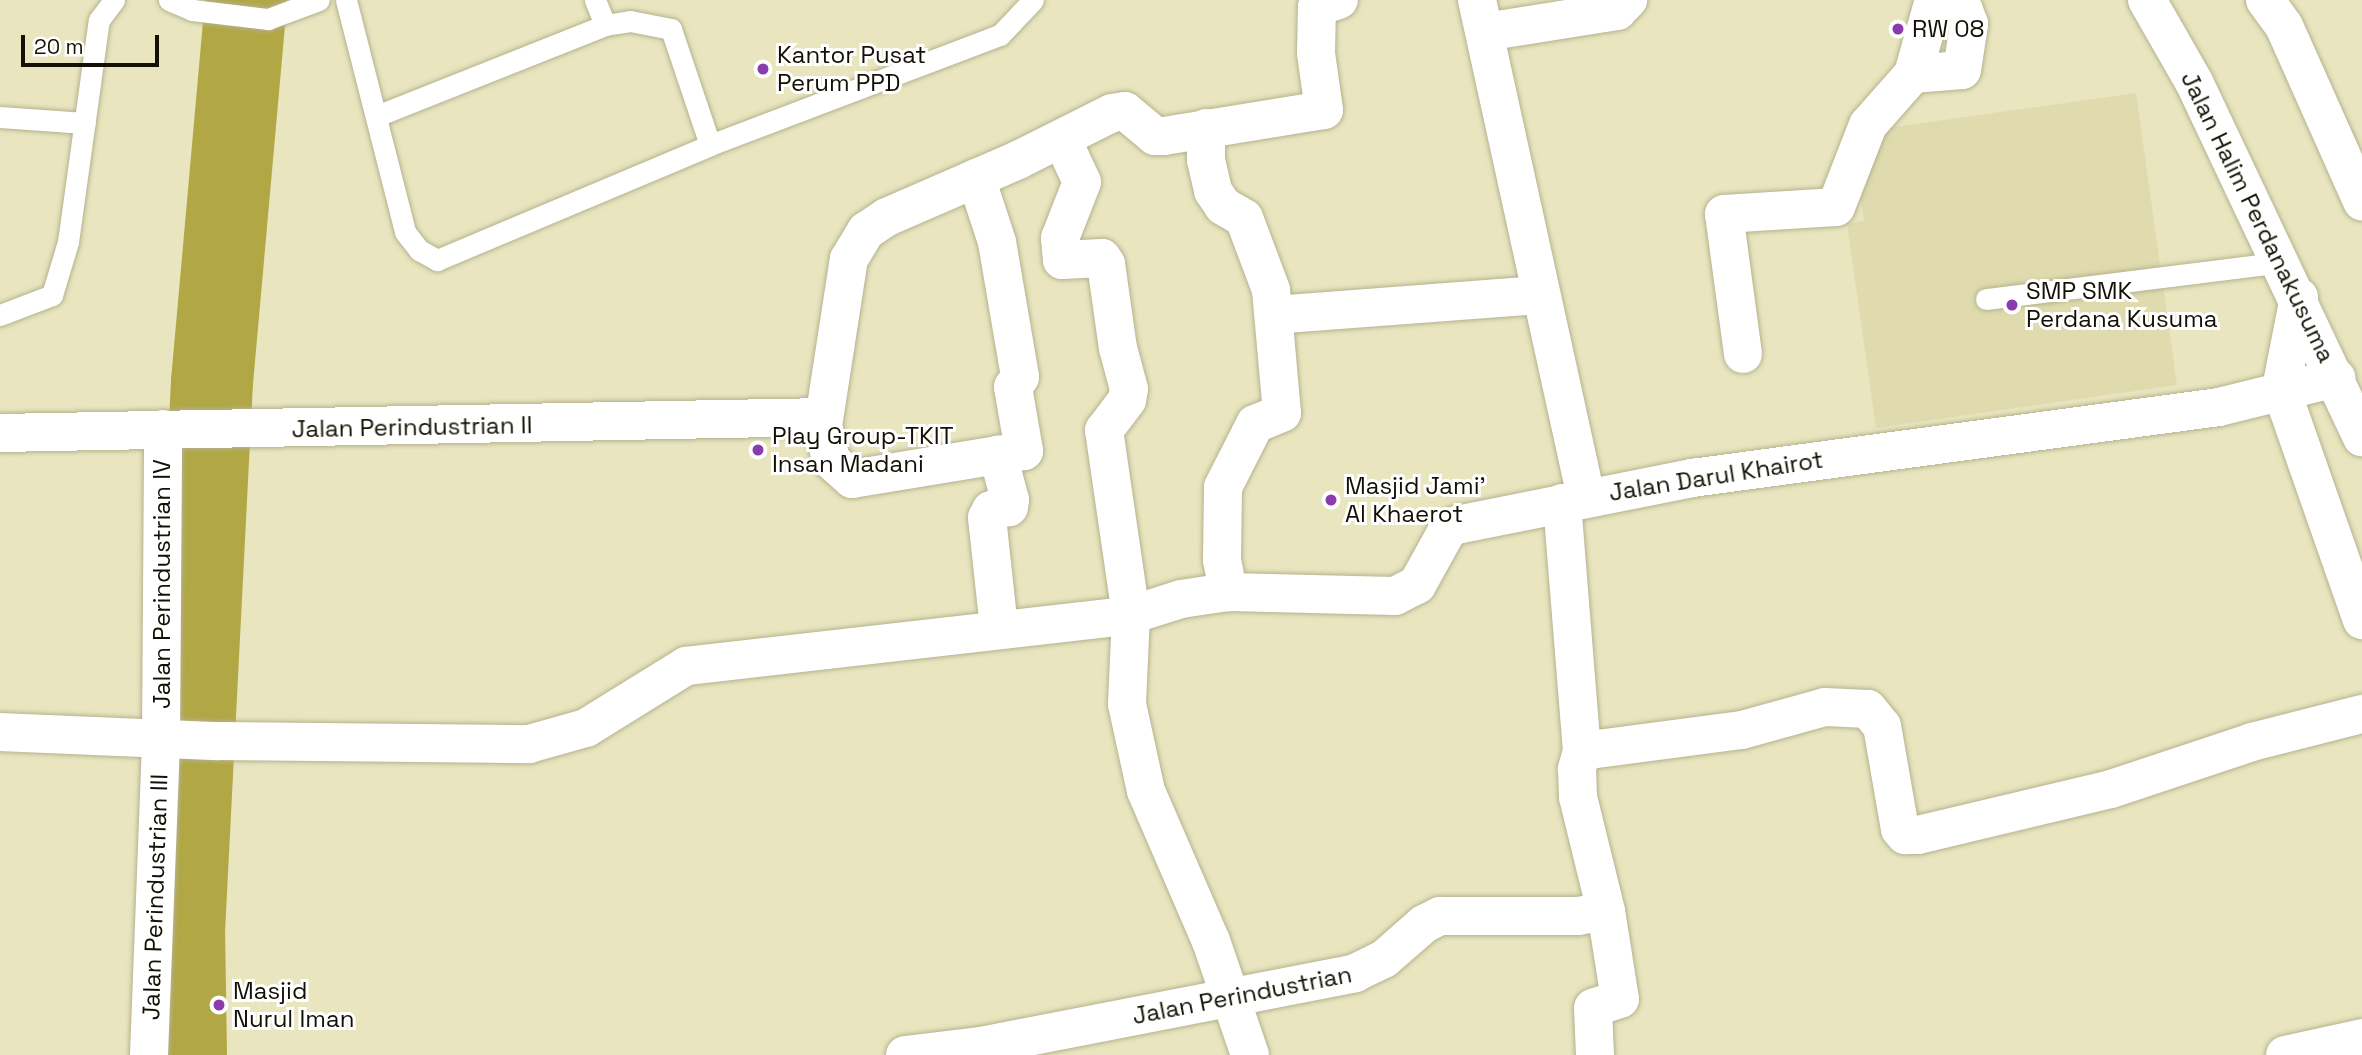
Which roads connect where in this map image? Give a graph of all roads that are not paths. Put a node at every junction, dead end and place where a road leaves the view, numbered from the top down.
1 (114, 0) edge
2 (169, 0) edge
3 (320, 0) edge
4 (346, 0) edge
5 (595, 0) edge
6 (1033, 0) edge
7 (1339, 0) edge
8 (1628, 0) edge
9 (2147, 0) edge
10 (2265, 0) edge
11 (1933, 2) edge
12 (1481, 16) edge
13 (605, 25) junction
14 (379, 115) junction
15 (0, 117) edge
16 (85, 123) junction
17 (1206, 128) junction
18 (1062, 139) junction
19 (710, 145) junction
20 (976, 178) junction
21 (2362, 201) edge
22 (2282, 262) junction
23 (1541, 295) junction
24 (2300, 297) junction
25 (1986, 299) dead end
26 (0, 315) edge
27 (1273, 315) junction
28 (1743, 354) dead end
29 (2336, 378) junction
30 (2281, 389) junction
31 (824, 417) junction
32 (175, 430) junction
33 (0, 433) edge
34 (2362, 437) edge
35 (998, 455) junction
36 (1574, 500) junction
37 (1228, 592) junction
38 (1131, 615) junction
39 (2362, 620) edge
40 (999, 628) junction
41 (2362, 714) edge
42 (0, 732) edge
43 (169, 740) junction
44 (1582, 751) junction
45 (1606, 911) junction
46 (1231, 1000) junction
47 (2362, 1038) edge
48 (149, 1055) edge
49 (905, 1055) edge
50 (1250, 1055) edge
51 (1595, 1055) edge
52 (2285, 1055) edge

1 - 16 lane
2 - 3 lane
4 - 14 lane
5 - 13 lane
6 - 19 lane
7 - 17 street
8 - 12 street
9 - 22 street, Jalan Halim Perdanakusuma
10 - 21 street
11 - 28 street
12 - 23 street
13 - 14 lane
13 - 19 lane
14 - 19 lane
15 - 16 lane
16 - 26 lane
17 - 18 street
17 - 27 street
18 - 20 street
18 - 38 street
20 - 31 street
20 - 35 street
22 - 24 street, Jalan Halim Perdanakusuma
22 - 25 lane
23 - 27 street
23 - 36 street
24 - 29 street, Jalan Halim Perdanakusuma
24 - 30 street
27 - 37 street
29 - 30 street, Jalan Darul Khairot
29 - 34 street, Jalan Halim Perdanakusuma
30 - 36 street, Jalan Darul Khairot
30 - 39 street
31 - 32 street, Jalan Perindustrian II
31 - 35 street
32 - 33 street, Jalan Perindustrian II
32 - 43 street, Jalan Perindustrian IV
35 - 40 street
36 - 37 street, Jalan Darul Khairot
36 - 44 street
37 - 38 street, Jalan Darul Khairot
38 - 40 street, Jalan Darul Khairot
38 - 46 street
40 - 43 street, Jalan Darul Khairot
41 - 44 street
42 - 43 street, Jalan Darul Khairot
43 - 48 street, Jalan Perindustrian III
44 - 45 street
45 - 46 street, Jalan Perindustrian
45 - 51 street
46 - 49 street, Jalan Perindustrian
46 - 50 street
47 - 52 street

